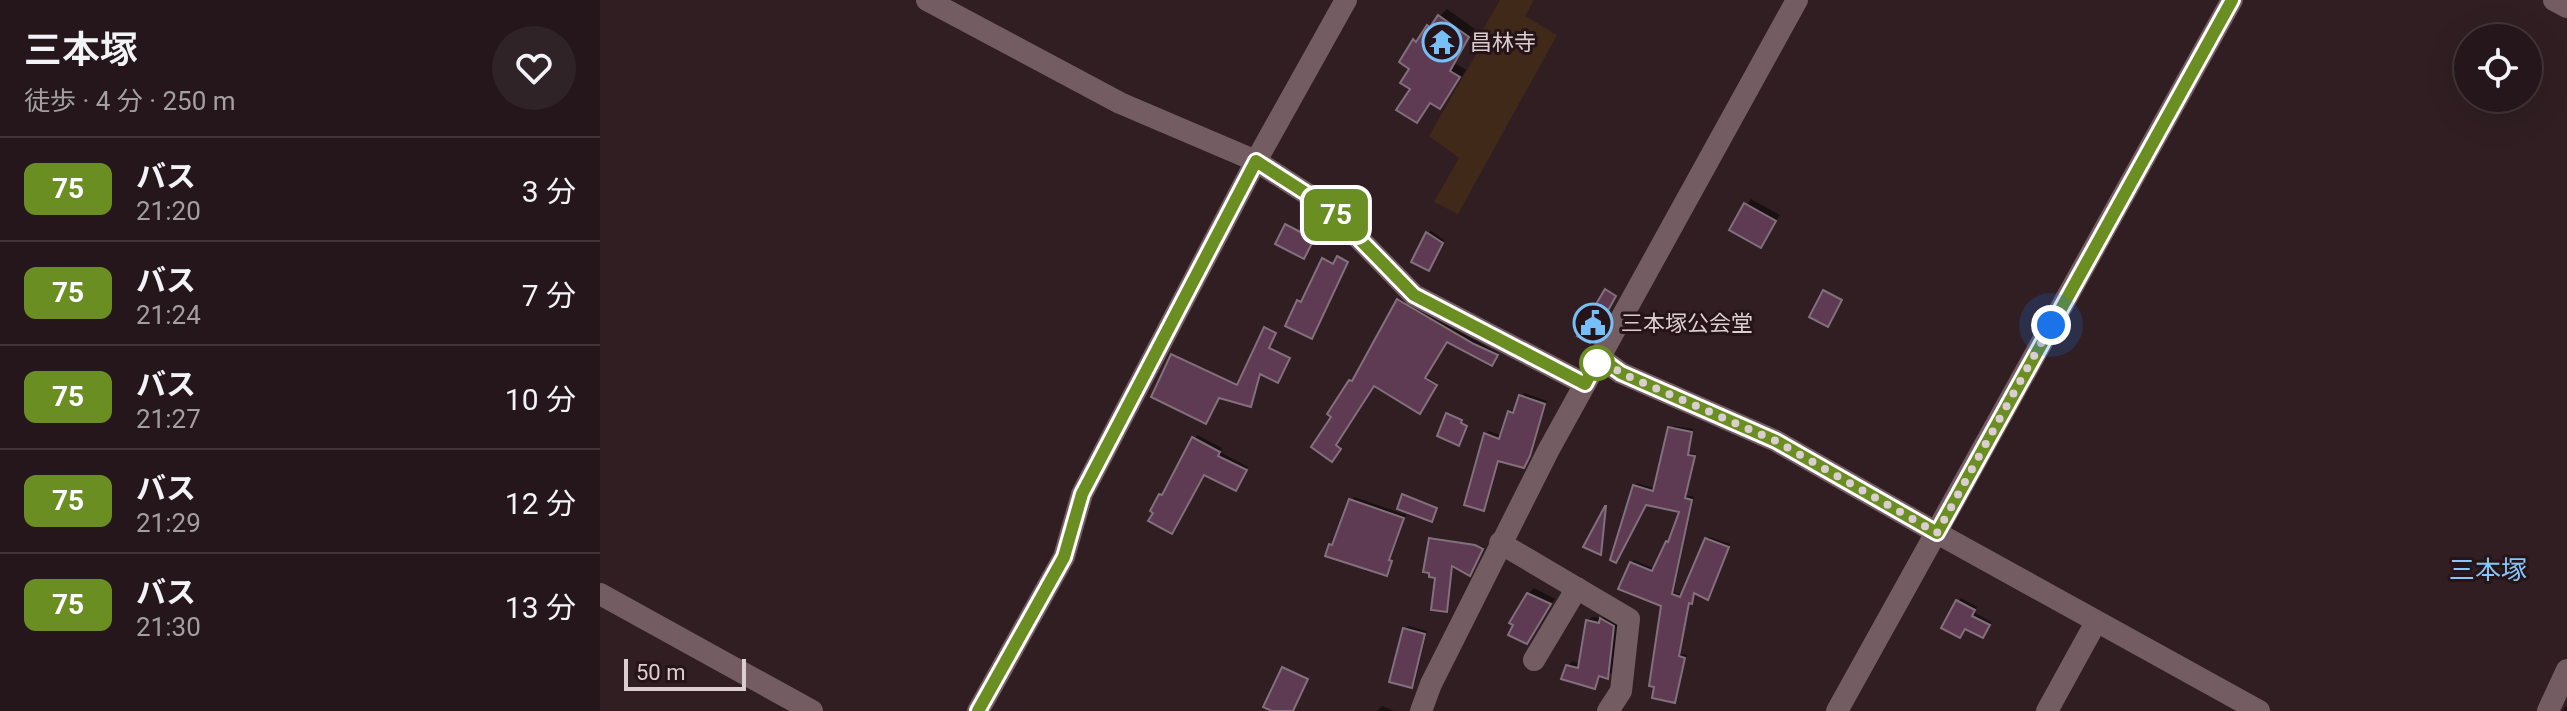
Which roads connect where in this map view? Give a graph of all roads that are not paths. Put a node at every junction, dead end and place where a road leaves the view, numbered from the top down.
1 (1346, 0) edge
2 (1797, 0) edge
3 (2232, 0) edge
4 (2554, 0) edge
5 (936, 2) edge
6 (2567, 7) edge
7 (1256, 161) junction
8 (1599, 357) junction
9 (1585, 384) junction
10 (1937, 533) junction
11 (1500, 543) junction
12 (1577, 588) junction
13 (600, 594) edge
14 (2096, 622) junction
15 (1534, 660) dead end
16 (2567, 670) edge
17 (812, 711) edge
18 (978, 711) edge
19 (1421, 711) edge
20 (1608, 711) edge
21 (1837, 711) edge
22 (2047, 711) edge
23 (2259, 711) edge
24 (2548, 711) edge

1 - 7 street
2 - 8 street
3 - 10 street
4 - 6 street
5 - 7 street
7 - 9 street
7 - 18 street
8 - 9 street
8 - 10 street
9 - 11 street
10 - 14 street
10 - 21 street
11 - 12 street
11 - 19 street
12 - 15 street
12 - 20 street
13 - 17 street
14 - 22 street
14 - 23 street
16 - 24 street

